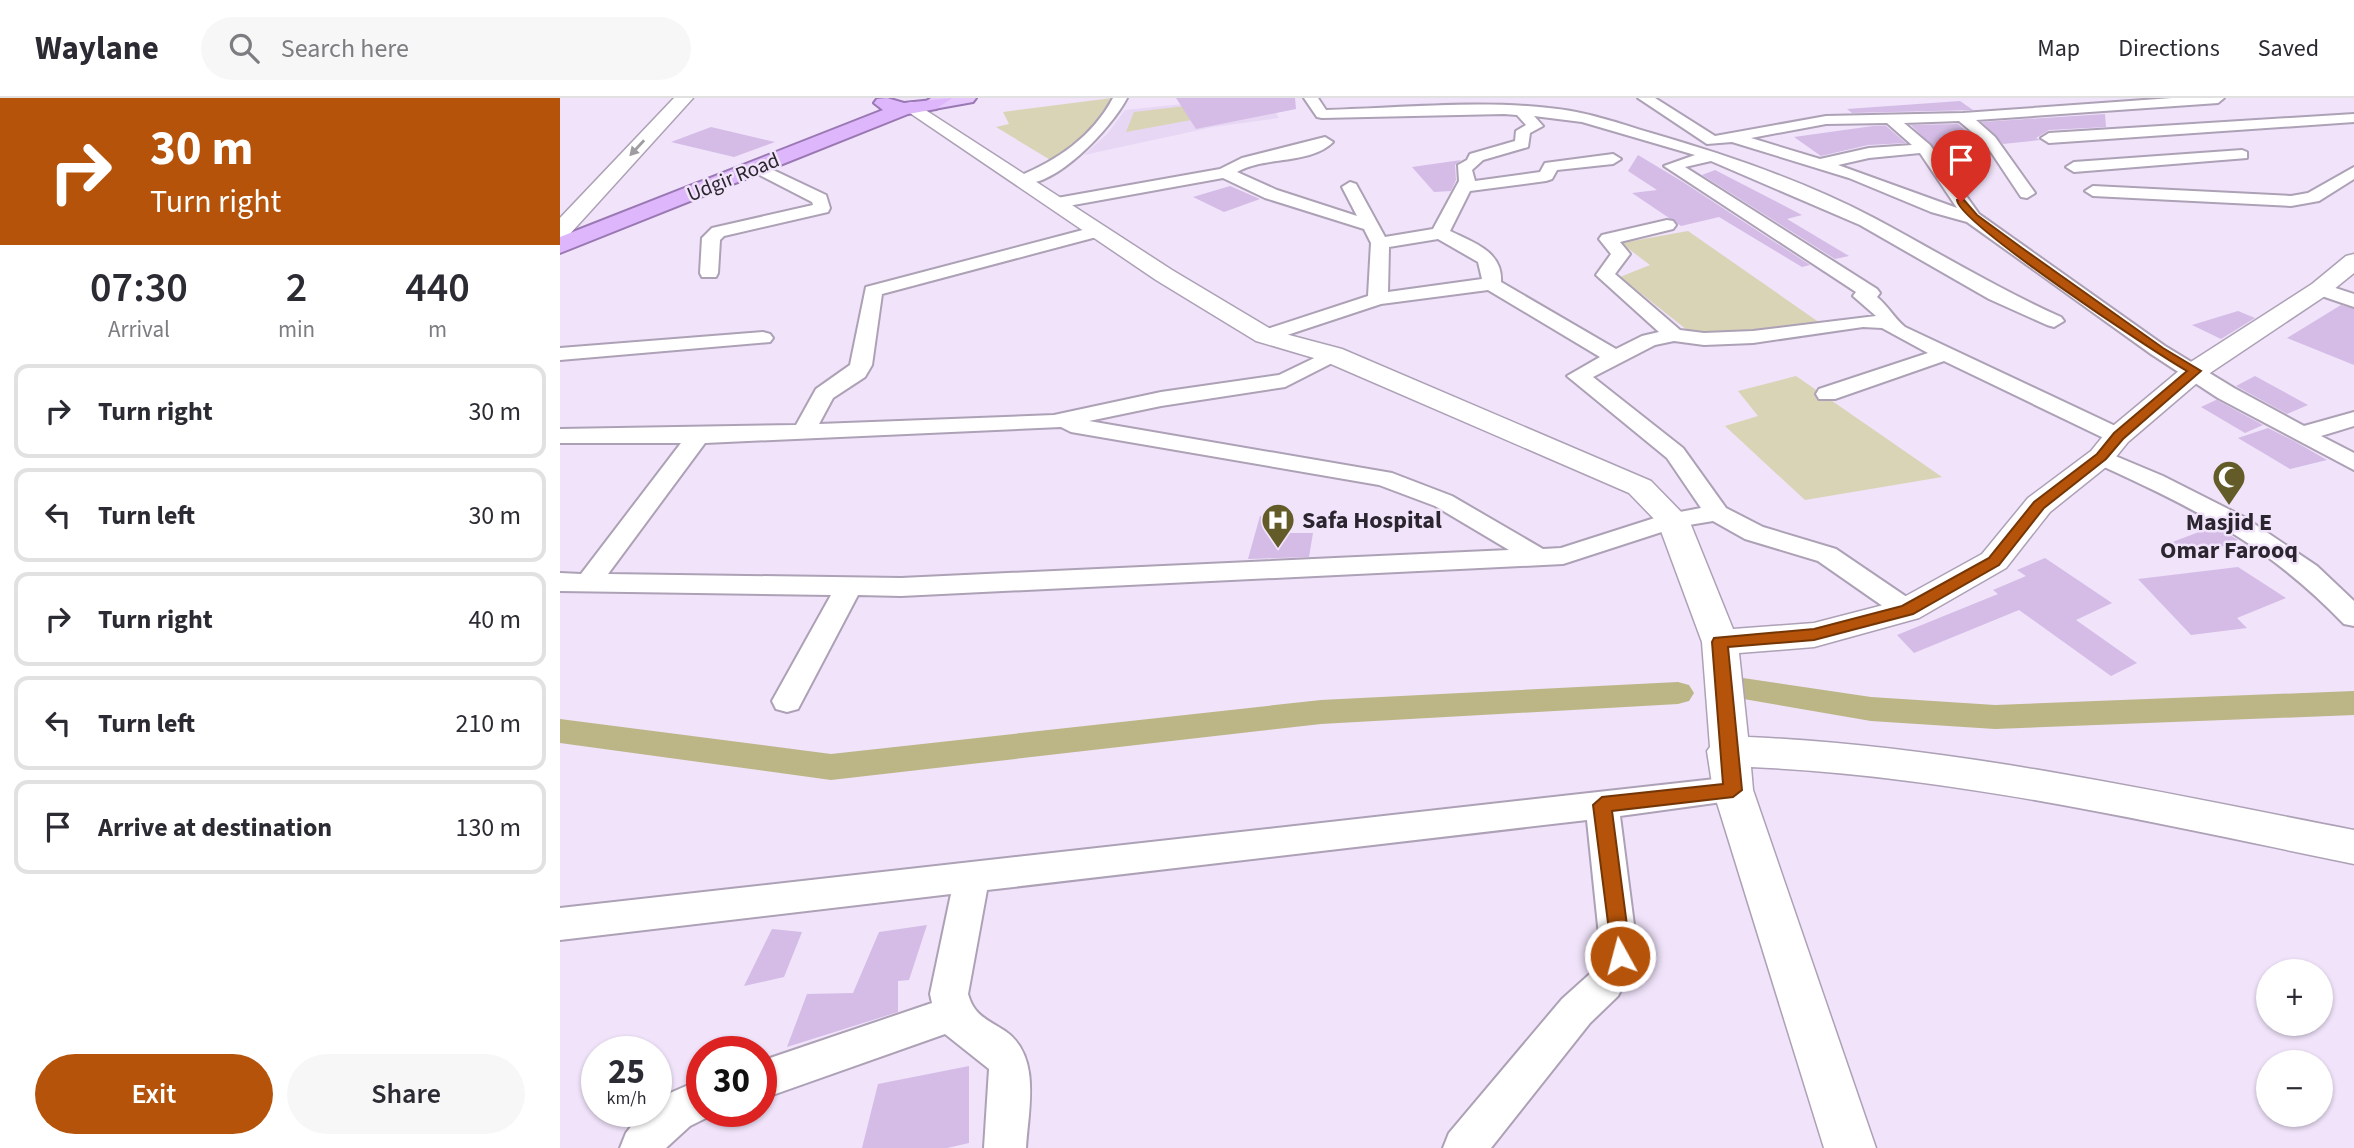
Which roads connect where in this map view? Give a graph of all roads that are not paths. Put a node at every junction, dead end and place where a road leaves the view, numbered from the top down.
1 (662, 98) edge
2 (684, 98) edge
3 (967, 98) edge
4 (1120, 98) edge
5 (1311, 98) edge
6 (1558, 98) edge
7 (1645, 98) edge
8 (1981, 98) edge
9 (2218, 99) edge
10 (912, 103) edge
11 (1521, 111) junction
12 (2009, 113) junction
13 (1963, 117) junction
14 (1584, 118) junction
15 (2354, 118) edge
16 (1892, 120) junction
17 (1732, 137) junction
18 (2049, 138) junction
19 (1325, 142) dead end
20 (1712, 148) junction
21 (1924, 148) junction
22 (2242, 155) dead end
23 (1613, 159) dead end
24 (597, 163) dead end
25 (1818, 164) junction
26 (756, 167) junction
27 (2074, 167) junction
28 (2354, 172) edge
29 (1226, 173) junction
30 (1023, 180) junction
31 (1350, 187) dead end
32 (1464, 187) junction
33 (2093, 191) junction
34 (2027, 193) dead end
35 (1057, 203) junction
36 (2105, 206) dead end
37 (1973, 218) junction
38 (1369, 225) junction
39 (1667, 225) dead end
40 (1098, 230) junction
41 (1440, 233) junction
42 (560, 234) edge
43 (1380, 243) junction
44 (2352, 264) edge
45 (709, 274) dead end
46 (1491, 284) junction
47 (2320, 289) junction
48 (1378, 299) junction
49 (2354, 301) edge
50 (2054, 321) dead end
51 (1887, 322) junction
52 (1674, 335) junction
53 (1265, 336) junction
54 (762, 338) dead end
55 (560, 354) edge
56 (1945, 354) junction
57 (1333, 355) junction
58 (1614, 356) junction
59 (2195, 371) junction
60 (1827, 394) dead end
61 (2354, 419) edge
62 (1054, 422) junction
63 (804, 431) junction
64 (2303, 434) junction
65 (560, 436) edge
66 (698, 436) junction
67 (2110, 446) junction
68 (2354, 463) edge
69 (1717, 513) junction
70 (1673, 520) junction
71 (1536, 556) junction
72 (560, 582) edge
73 (587, 584) junction
74 (849, 586) junction
75 (2325, 589) junction
76 (2354, 591) edge
77 (1907, 610) junction
78 (2354, 617) edge
79 (1720, 642) junction
80 (787, 701) dead end
81 (1730, 770) junction
82 (1602, 805) junction
83 (2354, 847) edge
84 (972, 877) junction
85 (560, 924) edge
86 (952, 1014) junction
87 (777, 1074) edge
88 (686, 1103) edge
89 (641, 1148) edge
90 (1004, 1148) edge
91 (1464, 1148) edge
92 (1850, 1148) edge

1 - 24 street
2 -> 42 street
3 - 10 main road
4 - 30 street
5 - 11 street
6 - 14 street
7 - 20 street
8 - 12 street
9 - 12 street
10 - 26 highway, Udgir Road
10 - 30 street
10 - 42 highway, Udgir Road
11 - 14 street
11 - 32 street
12 - 13 street
12 - 18 street
13 - 16 street
13 - 34 street
14 - 20 street
15 - 18 street
16 - 17 street
16 - 21 street
17 - 20 street
17 - 25 street
18 - 27 street
19 - 29 street
20 - 50 street
20 - 51 street
21 - 25 street
21 - 37 street
22 - 27 street
23 - 32 street
25 - 37 street
26 - 42 highway, Udgir Road
26 - 45 street
27 - 33 street
28 - 33 street
29 - 35 street
29 - 38 street
30 - 35 street
31 - 38 street
32 - 41 street
33 - 36 street
35 - 40 street
37 - 59 street
38 - 43 street
39 - 52 street
40 - 53 street
40 - 63 street
41 - 43 street
41 - 46 street
43 - 48 street
44 - 47 street
46 - 48 street
46 - 58 street
47 - 49 street
47 - 59 street
48 - 53 street
51 - 52 street
51 - 56 street
52 - 58 street
53 - 57 street
54 - 55 street
56 - 60 street
56 - 67 street
57 - 62 street
57 - 70 street
58 - 69 street
59 - 64 street
59 - 67 street
61 - 64 street
62 - 63 street
62 - 71 street
63 - 66 street
64 - 68 street
65 - 66 street
66 - 73 street
67 - 75 street
67 - 77 street
69 - 70 street
69 - 77 street
70 - 71 street
70 - 79 street
71 - 74 street
72 - 73 street
73 - 74 street
74 - 80 street
75 - 76 street
75 - 78 street
77 - 79 street
79 - 81 street
81 - 82 street
81 - 83 street
81 - 92 street
82 - 84 street
82 - 91 street
84 - 85 street
84 - 86 street
86 - 87 street
86 - 90 street
88 - 89 street

